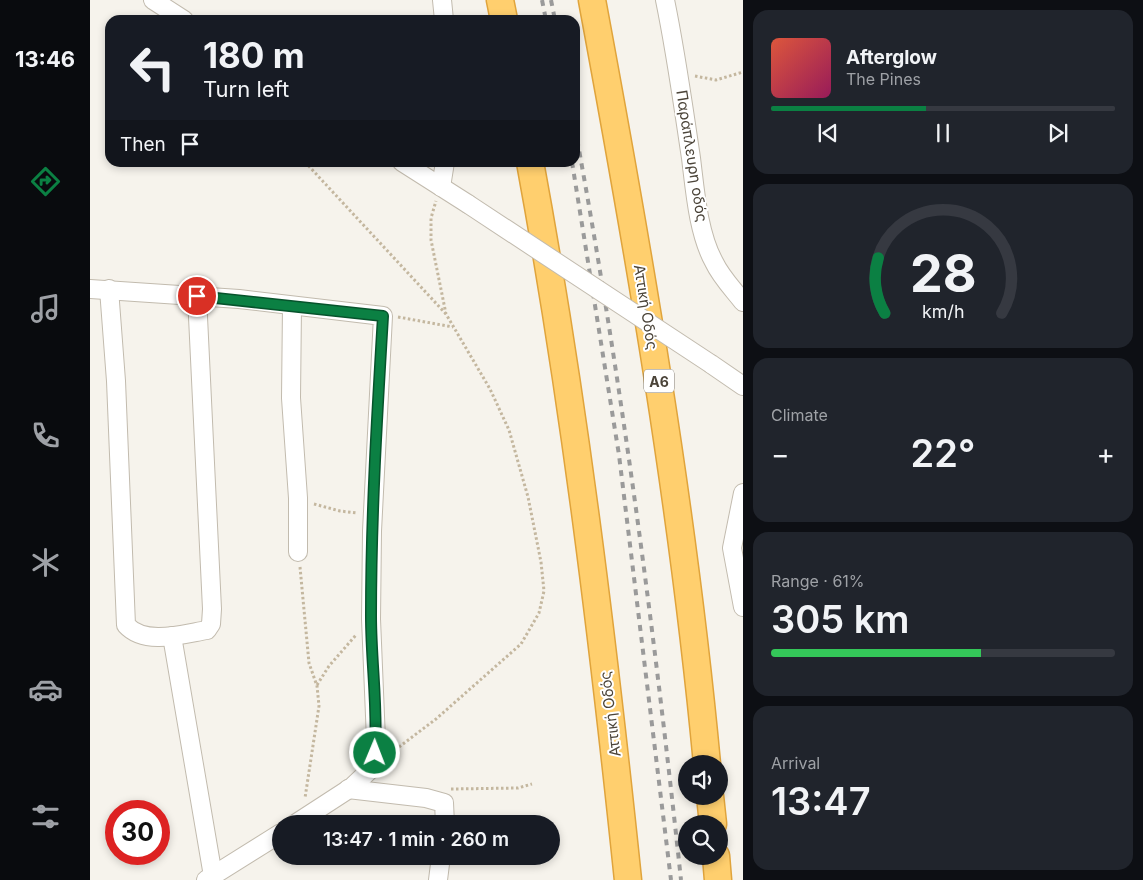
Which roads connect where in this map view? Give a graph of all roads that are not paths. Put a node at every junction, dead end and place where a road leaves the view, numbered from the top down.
1 (153, 0) edge
2 (442, 0) edge
3 (500, 0) edge
4 (592, 0) edge
5 (665, 0) edge
6 (176, 15) edge
7 (444, 15) edge
8 (503, 15) edge
9 (445, 167) edge
10 (531, 167) edge
11 (424, 169) edge
12 (441, 187) junction
13 (90, 289) edge
14 (109, 289) junction
15 (197, 296) junction
16 (743, 302) edge
17 (292, 306) junction
18 (743, 386) edge
19 (743, 495) edge
20 (298, 552) road end
21 (743, 607) edge
22 (172, 636) junction
23 (706, 755) edge
24 (348, 789) junction
25 (309, 815) edge
26 (445, 815) edge
27 (272, 839) edge
28 (440, 865) edge
29 (717, 865) edge
30 (209, 878) edge
31 (438, 880) edge
32 (628, 880) edge
33 (718, 880) edge

1 - 6 street
2 - 7 street
3 - 8 highway
4 - 23 highway, Αττική Οδός / Α6
5 - 16 street, Παράπλευρη οδός
9 - 12 street
10 - 32 highway, Αττική Οδός
11 - 12 street
12 - 18 street, bridge
13 - 14 street
14 - 15 street
14 - 22 street
15 - 17 street
15 - 22 street
17 - 20 street
17 - 24 street
19 - 21 street
22 - 30 street
24 - 25 street
24 - 26 street
27 - 30 street
28 - 31 street
29 - 33 highway

